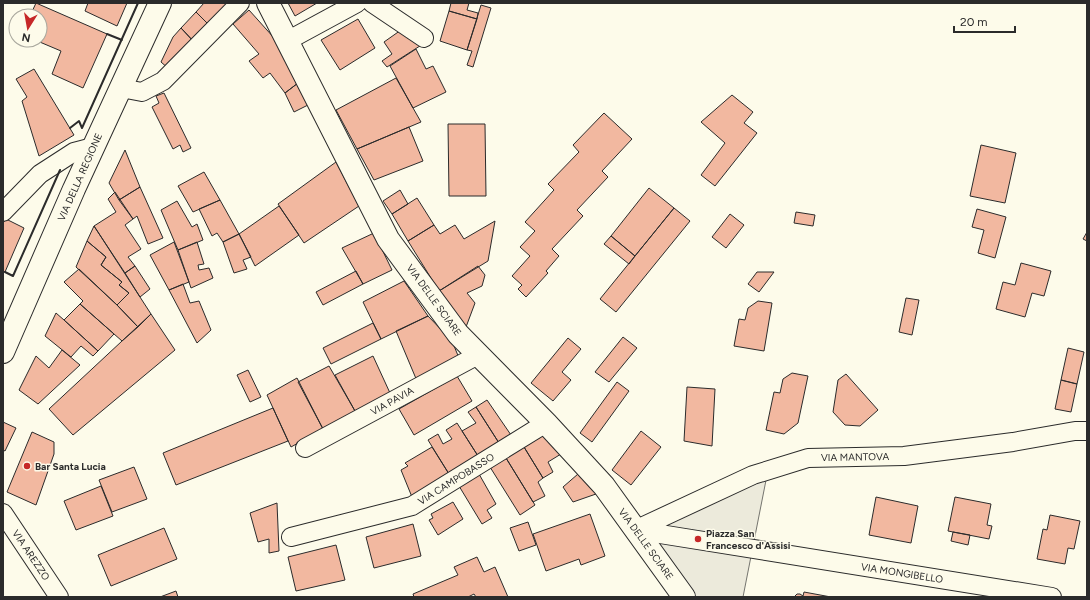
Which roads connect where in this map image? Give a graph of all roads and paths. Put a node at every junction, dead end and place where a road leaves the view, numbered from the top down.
1 (160, 3) edge
2 (240, 3) edge
3 (268, 3) edge
4 (357, 3) edge
5 (372, 3) edge
6 (424, 38) dead end
7 (287, 41) junction
8 (122, 88) junction
9 (94, 147) junction
10 (3, 212) edge
11 (3, 352) edge
12 (478, 355) junction
13 (546, 423) junction
14 (1087, 431) edge
15 (305, 448) dead end
16 (3, 513) edge
17 (635, 530) junction
18 (291, 536) dead end
19 (59, 597) edge
20 (684, 597) edge
21 (1052, 597) edge

1 - 8 street, VIA DELLA REGIONE
2 - 8 street
3 - 7 street, VIA DELLE SCIARE
4 - 7 street
5 - 6 street
7 - 12 street, VIA DELLE SCIARE
8 - 9 street, VIA DELLA REGIONE
9 - 10 street
9 - 11 street, VIA DELLA REGIONE
12 - 13 street, VIA DELLE SCIARE
12 - 15 street, VIA PAVIA
13 - 17 street, VIA DELLE SCIARE
13 - 18 street, VIA CAMPOBASSO
14 - 17 street, VIA MANTOVA
16 - 19 street, VIA AREZZO
17 - 20 street, VIA DELLE SCIARE
17 - 21 street, VIA MONGIBELLO

